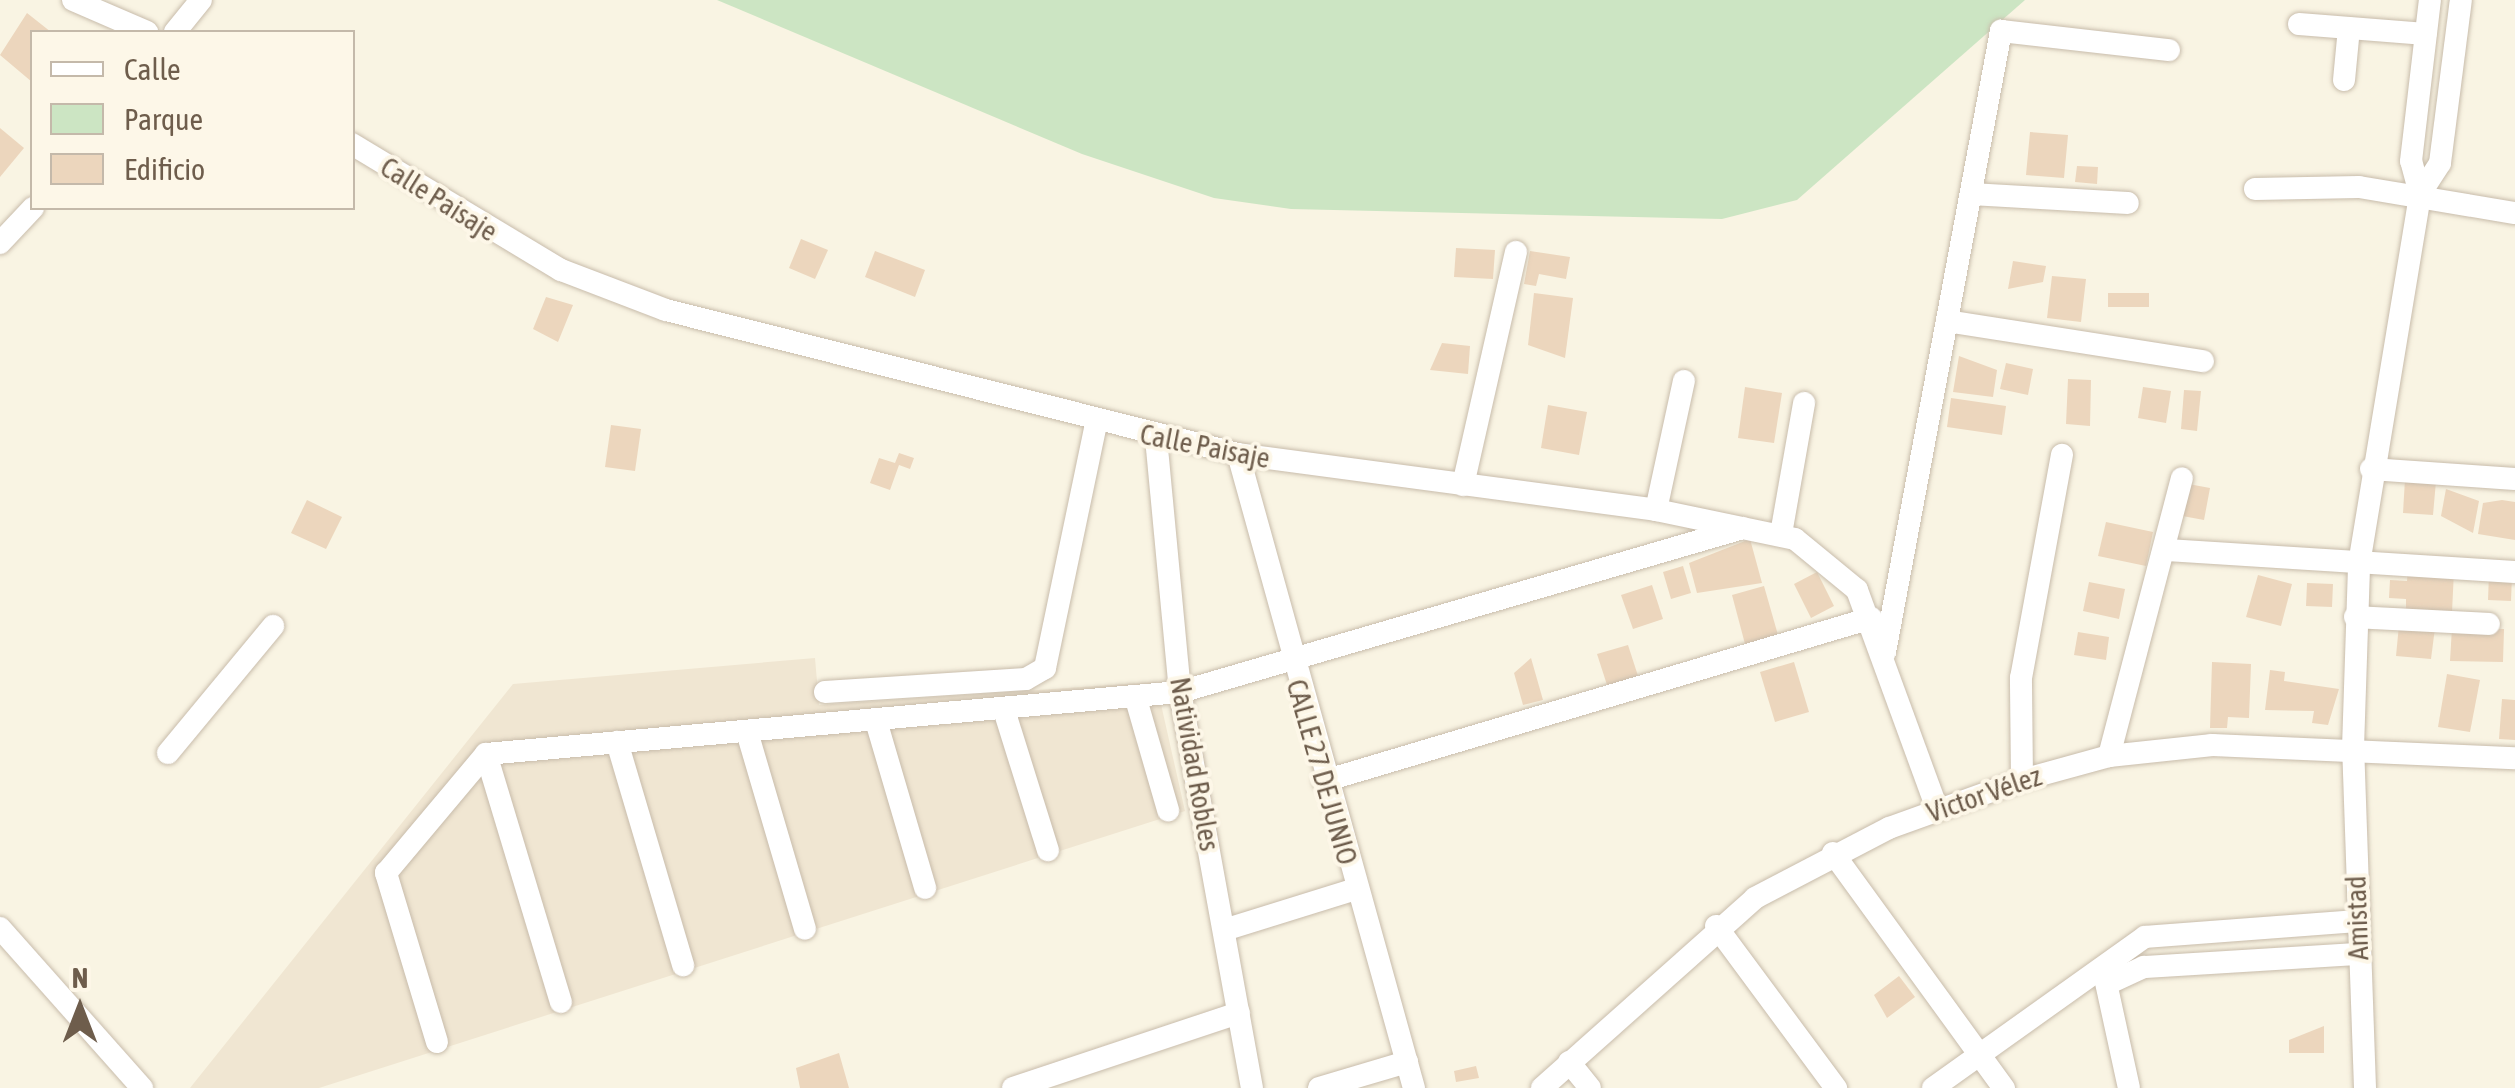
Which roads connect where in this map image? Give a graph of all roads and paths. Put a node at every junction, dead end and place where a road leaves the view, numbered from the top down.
1 (74, 0) edge
2 (201, 0) edge
3 (2430, 0) edge
4 (2461, 0) edge
5 (2298, 24) dead end
6 (2349, 28) junction
7 (142, 30) edge
8 (177, 30) edge
9 (2426, 34) junction
10 (2169, 50) dead end
11 (2344, 80) dead end
12 (355, 146) edge
13 (2255, 189) dead end
14 (1971, 194) junction
15 (2420, 194) junction
16 (2128, 203) dead end
17 (31, 210) edge
18 (2515, 212) edge
19 (0, 243) edge
20 (1516, 252) dead end
21 (1947, 321) junction
22 (2203, 361) dead end
23 (1684, 381) dead end
24 (1804, 403) dead end
25 (1096, 424) junction
26 (1156, 438) junction
27 (1238, 454) junction
28 (2062, 455) dead end
29 (2371, 469) junction
30 (2182, 478) dead end
31 (2515, 479) edge
32 (1463, 485) junction
33 (1656, 510) junction
34 (1746, 527) junction
35 (1781, 534) junction
36 (2166, 550) junction
37 (2358, 564) junction
38 (2515, 572) edge
39 (2355, 617) junction
40 (1871, 618) junction
41 (2489, 624) dead end
42 (274, 626) dead end
43 (1884, 656) junction
44 (1289, 661) junction
45 (825, 692) dead end
46 (1180, 692) junction
47 (1136, 699) junction
48 (1004, 710) junction
49 (876, 721) junction
50 (747, 732) junction
51 (617, 742) junction
52 (2353, 748) junction
53 (168, 754) dead end
54 (486, 754) junction
55 (2109, 756) junction
56 (2515, 758) edge
57 (2022, 780) junction
58 (1324, 781) junction
59 (1938, 809) junction
60 (1168, 810) dead end
61 (1048, 850) dead end
62 (1834, 853) junction
63 (925, 888) dead end
64 (1356, 889) junction
65 (2356, 921) junction
66 (1716, 926) junction
67 (0, 928) edge
68 (806, 928) dead end
69 (1224, 930) junction
70 (2358, 954) junction
71 (683, 964) dead end
72 (2104, 973) junction
73 (561, 1002) dead end
74 (1239, 1013) junction
75 (437, 1042) dead end
76 (1980, 1054) junction
77 (1406, 1062) junction
78 (1569, 1062) junction
79 (142, 1088) edge
80 (1013, 1088) edge
81 (1252, 1088) edge
82 (1319, 1088) edge
83 (1414, 1088) edge
84 (1542, 1088) edge
85 (1590, 1088) edge
86 (1836, 1088) edge
87 (1932, 1088) edge
88 (2004, 1088) edge
89 (2129, 1088) edge
90 (2365, 1088) edge

1 - 7 street
2 - 8 street
3 - 9 street
4 - 15 street
5 - 6 street
6 - 9 street
6 - 11 street
9 - 15 street
10 - 14 street
12 - 25 street, Calle Paisaje
13 - 15 street
14 - 16 street
14 - 21 street
15 - 18 street
15 - 29 street, Amistad
17 - 19 street
20 - 32 street
21 - 22 street
21 - 43 street
23 - 33 street
24 - 35 street
25 - 26 street, Calle Paisaje
25 - 45 street
26 - 27 street, Calle Paisaje
26 - 46 street, Natividad Robles
27 - 32 street, Calle Paisaje
27 - 44 street, CALLE 27 DE JUNIO
28 - 57 street
29 - 31 street
29 - 37 street, Amistad
30 - 36 street
32 - 33 street, Calle Paisaje
33 - 34 street, Calle Paisaje
34 - 35 street, Calle Paisaje
34 - 44 street
35 - 40 street, Calle Paisaje
36 - 37 street
36 - 55 street
37 - 38 street
37 - 39 street, Amistad
39 - 41 street
39 - 52 street, Amistad
40 - 43 street, Calle Paisaje
40 - 58 street
42 - 53 street
43 - 59 street, Calle Paisaje
44 - 46 street
44 - 58 street, CALLE 27 DE JUNIO
46 - 47 street
46 - 69 street, Natividad Robles
47 - 48 street
47 - 60 street
48 - 49 street
48 - 61 street
49 - 50 street
49 - 63 street
50 - 51 street
50 - 68 street
51 - 54 street
51 - 71 street
52 - 55 street, Victor Vélez
52 - 56 street, Victor Vélez
52 - 65 street, Amistad
54 - 73 street
54 - 75 street
55 - 57 street, Victor Vélez
57 - 59 street, Victor Vélez
58 - 64 street, CALLE 27 DE JUNIO
59 - 62 street, Victor Vélez
62 - 66 street, Victor Vélez
62 - 76 street
64 - 69 street
64 - 77 street, CALLE 27 DE JUNIO
65 - 70 street, Amistad
65 - 72 street
66 - 78 street, Victor Vélez
66 - 86 street
67 - 79 street
69 - 74 street, Natividad Robles
70 - 72 street
70 - 90 street, Amistad
72 - 76 street
72 - 89 street
74 - 80 street
74 - 81 street, Natividad Robles
76 - 87 street
76 - 88 street
77 - 82 street
77 - 83 street, CALLE 27 DE JUNIO
78 - 84 street, Victor Vélez
78 - 85 street

